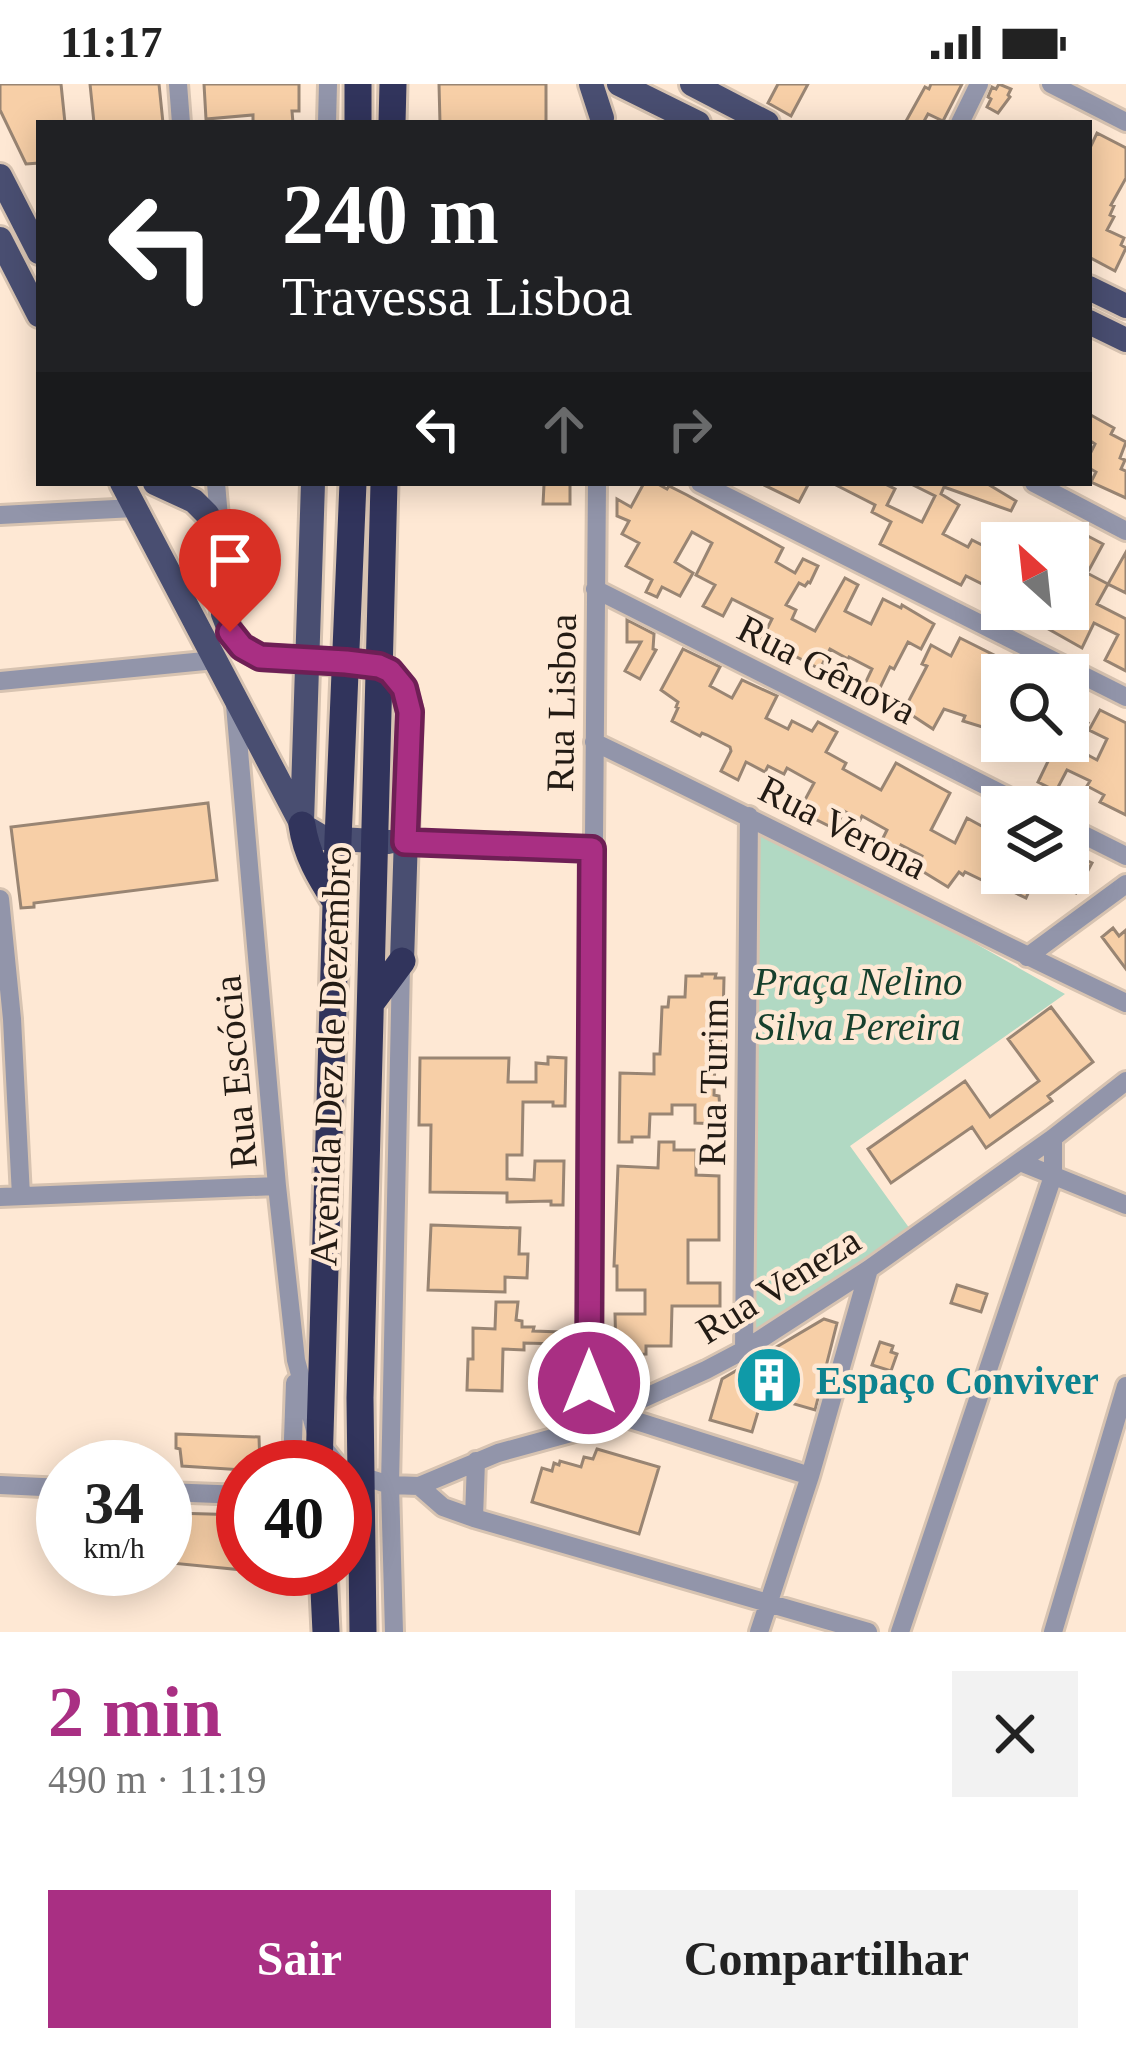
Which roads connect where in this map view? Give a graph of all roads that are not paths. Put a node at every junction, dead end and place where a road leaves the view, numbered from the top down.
1 (178, 84) edge
2 (328, 84) edge
3 (358, 84) edge
4 (393, 84) edge
5 (591, 84) edge
6 (692, 84) edge
7 (979, 84) edge
8 (1052, 84) edge
9 (631, 86) edge
10 (181, 120) edge
11 (327, 120) edge
12 (358, 120) edge
13 (392, 120) edge
14 (602, 120) edge
15 (603, 120) edge
16 (693, 120) edge
17 (761, 120) edge
18 (961, 120) edge
19 (1126, 122) edge
20 (0, 176) edge
21 (0, 239) edge
22 (36, 246) edge
23 (1092, 289) edge
24 (1126, 306) edge
25 (36, 309) edge
26 (1092, 323) edge
27 (1126, 340) edge
28 (123, 486) edge
29 (154, 486) edge
30 (216, 486) edge
31 (313, 486) edge
32 (352, 486) edge
33 (383, 486) edge
34 (597, 486) edge
35 (706, 486) edge
36 (1040, 486) edge
37 (198, 492) edge
38 (134, 508) junction
39 (0, 515) edge
40 (1126, 531) edge
41 (220, 534) junction
42 (596, 589) junction
43 (260, 657) junction
44 (215, 660) junction
45 (307, 660) junction
46 (346, 662) junction
47 (379, 666) junction
48 (0, 681) edge
49 (235, 694) junction
50 (1126, 697) edge
51 (594, 742) junction
52 (986, 786) edge
53 (749, 816) junction
54 (302, 825) junction
55 (338, 838) junction
56 (1089, 838) edge
57 (375, 842) junction
58 (405, 842) junction
59 (592, 849) junction
60 (1126, 856) edge
61 (1126, 884) edge
62 (0, 899) edge
63 (337, 904) junction
64 (1027, 957) junction
65 (401, 962) junction
66 (370, 1003) junction
67 (1126, 1004) edge
68 (6, 1019) edge
69 (1126, 1081) edge
70 (1053, 1138) junction
71 (1020, 1162) junction
72 (1053, 1176) junction
73 (278, 1186) junction
74 (21, 1196) junction
75 (0, 1197) edge
76 (1126, 1205) edge
77 (868, 1269) junction
78 (743, 1350) junction
79 (296, 1360) junction
80 (1126, 1386) edge
81 (610, 1413) junction
82 (589, 1428) junction
83 (293, 1440) edge
84 (316, 1440) edge
85 (319, 1440) edge
86 (350, 1440) edge
87 (476, 1461) junction
88 (810, 1476) junction
89 (372, 1479) edge
90 (390, 1484) junction
91 (0, 1485) edge
92 (419, 1486) junction
93 (36, 1487) edge
94 (474, 1518) junction
95 (324, 1596) edge
96 (360, 1596) edge
97 (767, 1604) junction
98 (326, 1632) edge
99 (363, 1632) edge
100 (394, 1632) edge
101 (759, 1632) edge
102 (868, 1632) edge
103 (900, 1632) edge
104 (1053, 1632) edge

1 - 10 street
2 - 11 street
3 - 12 highway
4 - 13 highway
5 - 14 main road
6 - 17 main road
7 - 18 street
8 - 19 street
9 - 15 street
9 - 16 main road
20 - 22 main road
21 - 25 main road
23 - 24 main road
26 - 27 main road
28 - 38 main road
29 - 38 main road
30 - 41 street
31 - 45 main road
32 - 46 highway, Avenida Dez de Dezembro
33 - 47 highway, Avenida Dez de Dezembro
34 - 42 street, Rua Lisboa
35 - 50 street
36 - 40 street
37 - 41 main road
38 - 39 street
38 - 44 main road
41 - 43 main road
42 - 51 street, Rua Lisboa
42 - 52 street, Rua Gênova
43 - 45 main road
43 - 49 main road
44 - 48 street
44 - 49 main road
45 - 46 main road
45 - 54 main road
46 - 47 main road
46 - 55 highway, Avenida Dez de Dezembro
47 - 57 highway, Avenida Dez de Dezembro
47 - 58 main road
49 - 54 main road
49 - 73 street, Rua Escócia
51 - 53 street, Rua Verona
51 - 59 street, Rua Lisboa
53 - 64 street, Rua Verona
53 - 78 street, Rua Turim
54 - 55 main road
54 - 63 highway
55 - 57 main road
55 - 63 highway, Avenida Dez de Dezembro
56 - 60 street
57 - 58 main road
57 - 66 highway, Avenida Dez de Dezembro
58 - 59 street
58 - 65 main road
59 - 82 street, Rua Lisboa
61 - 64 street
62 - 68 street
63 - 85 highway, Avenida Dez de Dezembro
64 - 67 street, Rua Verona
65 - 66 highway
65 - 90 street
66 - 86 highway, Avenida Dez de Dezembro
68 - 74 street
69 - 70 street, Rua Veneza
70 - 71 street, Rua Veneza
70 - 72 street
71 - 72 street
71 - 77 street, Rua Veneza
72 - 76 street
72 - 103 street
73 - 74 street
73 - 79 street, Rua Escócia
74 - 75 street
77 - 78 street, Rua Veneza
77 - 88 street
78 - 81 street, Rua Veneza
79 - 83 street
79 - 84 street, Rua Escócia
80 - 104 street
81 - 82 street, Rua Veneza
81 - 88 street
82 - 87 street, Rua Veneza
87 - 92 street, Rua Veneza
87 - 94 street
88 - 97 street
89 - 90 street, Rua Veneza
90 - 92 street, Rua Veneza
90 - 100 street
91 - 93 street
92 - 94 street
94 - 97 street
95 - 98 highway
96 - 99 highway, Avenida Dez de Dezembro
97 - 101 street
97 - 102 street

